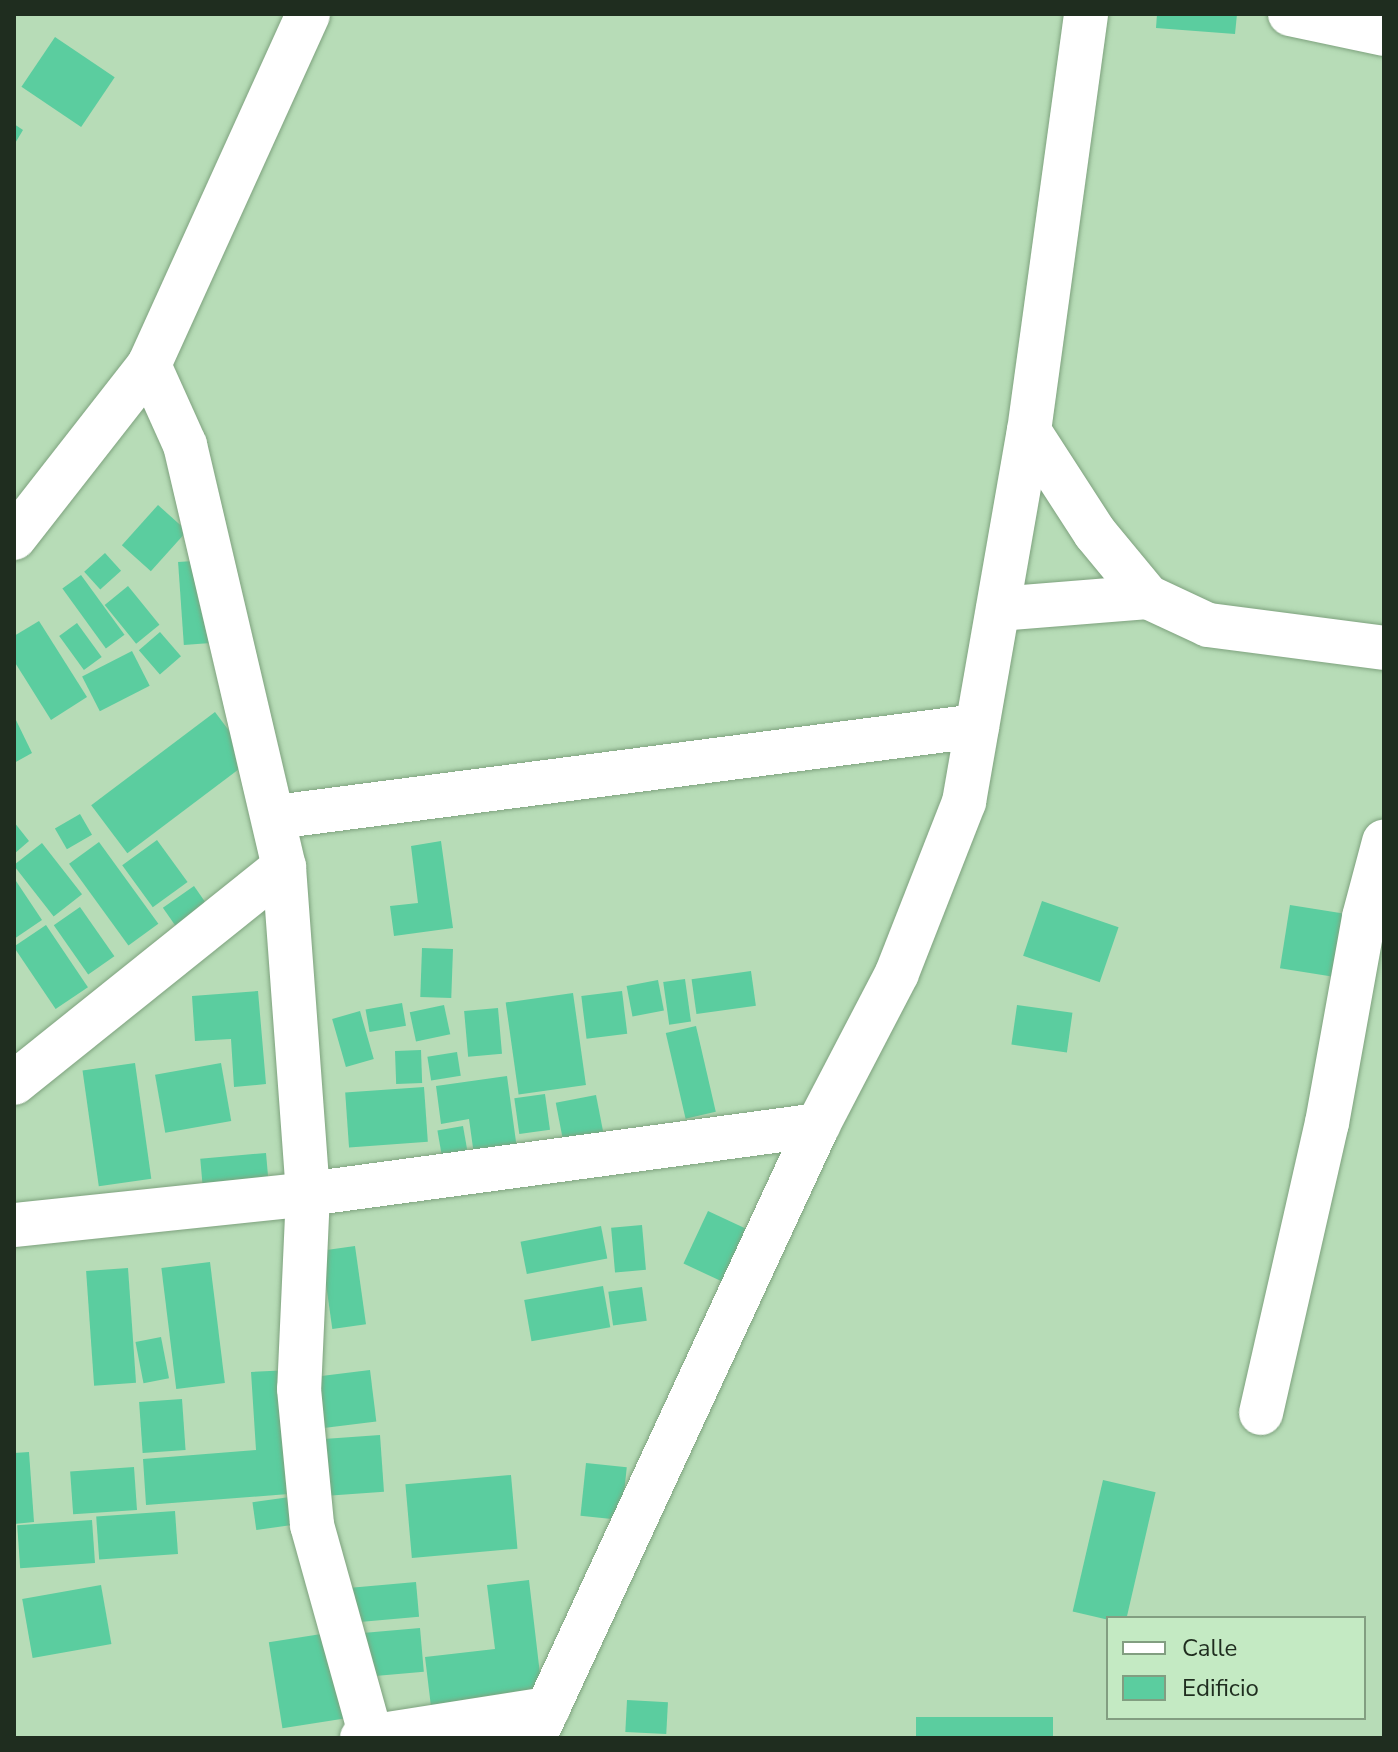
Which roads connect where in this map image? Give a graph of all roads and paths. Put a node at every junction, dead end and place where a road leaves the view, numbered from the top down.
1 (308, 14) edge
2 (1086, 14) edge
3 (1290, 14) edge
4 (1384, 34) edge
5 (149, 365) junction
6 (1029, 431) junction
7 (14, 538) edge
8 (1148, 597) junction
9 (998, 609) junction
10 (1384, 648) edge
11 (977, 726) junction
12 (276, 817) junction
13 (1384, 842) edge
14 (284, 867) junction
15 (14, 1083) edge
16 (818, 1125) junction
17 (308, 1194) junction
18 (14, 1225) edge
19 (1261, 1413) dead end
20 (541, 1723) edge
21 (366, 1737) edge

1 - 5 street
2 - 6 street
3 - 4 street
5 - 7 street
5 - 12 street
6 - 8 street
6 - 9 street
8 - 9 street
8 - 10 street
9 - 11 street
11 - 12 street
11 - 16 street
12 - 14 street
13 - 19 street
14 - 15 street
14 - 17 street
16 - 17 street
16 - 20 street
17 - 18 street
17 - 21 street
20 - 21 street

